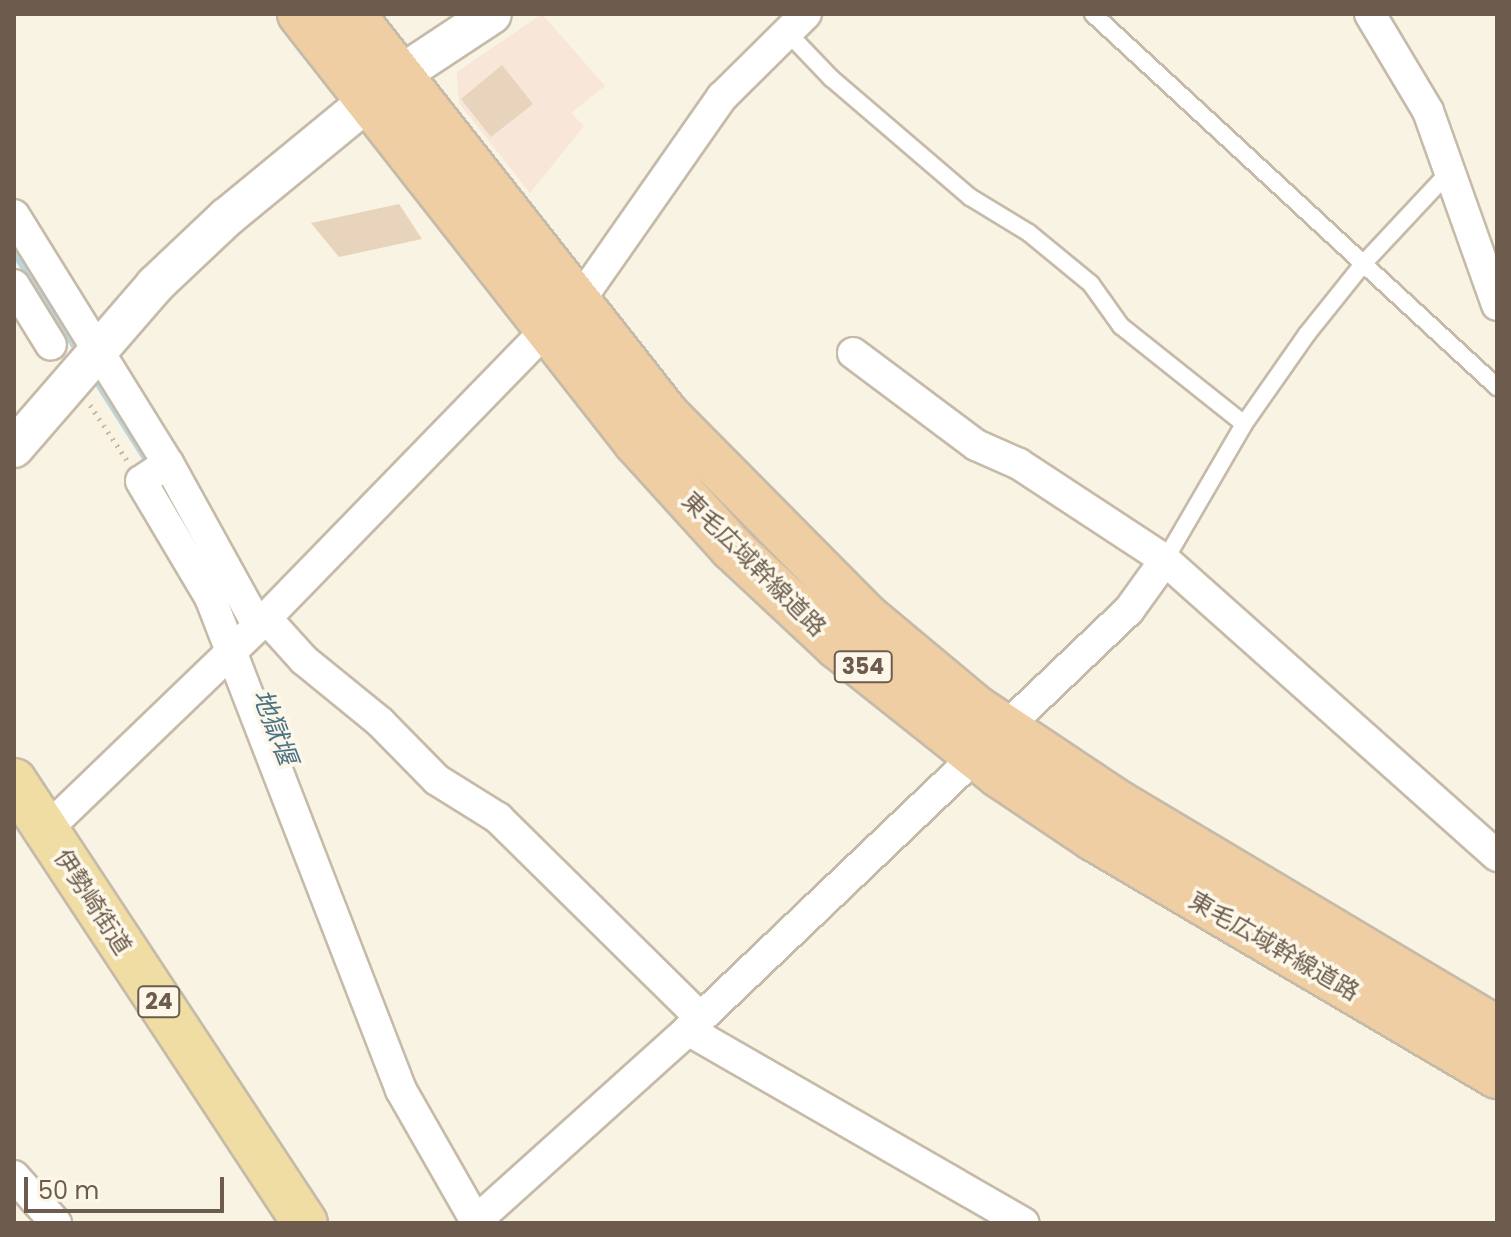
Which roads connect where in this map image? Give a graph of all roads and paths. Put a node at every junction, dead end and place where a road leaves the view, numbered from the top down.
1 (300, 14) edge
2 (352, 14) edge
3 (492, 14) edge
4 (1093, 14) edge
5 (1370, 14) edge
6 (796, 23) edge
7 (383, 88) junction
8 (1449, 172) junction
9 (14, 215) edge
10 (1363, 264) junction
11 (14, 285) edge
12 (1497, 305) edge
13 (561, 317) junction
14 (51, 345) dead end
15 (98, 349) junction
16 (853, 353) dead end
17 (71, 377) junction
18 (1497, 387) edge
19 (1244, 424) junction
20 (14, 448) edge
21 (168, 463) junction
22 (141, 481) junction
23 (1165, 560) junction
24 (262, 622) junction
25 (230, 652) junction
26 (987, 740) junction
27 (14, 781) edge
28 (46, 830) junction
29 (1497, 856) edge
30 (694, 1024) junction
31 (1497, 1029) edge
32 (1497, 1076) edge
33 (14, 1176) edge
34 (507, 1211) edge
35 (477, 1222) edge
36 (56, 1223) edge
37 (305, 1223) edge
38 (1023, 1223) edge

1 - 7 highway, 東毛広域幹線道路 / 354
2 - 7 highway, 東毛広域幹線道路 / 354
3 - 7 street
4 - 10 lane
5 - 8 street
6 - 13 street
6 - 19 lane
7 - 13 highway, 東毛広域幹線道路 / 354
7 - 15 street
8 - 10 lane
8 - 12 street
9 - 15 street
10 - 18 lane
10 - 19 lane
11 - 14 street
13 - 24 street
13 - 26 highway, 東毛広域幹線道路 / 354
15 - 17 street
15 - 21 street
16 - 23 street
17 - 20 street
17 - 22 path
19 - 23 lane
21 - 22 street
21 - 24 street
22 - 25 street
23 - 26 street
23 - 29 street
24 - 25 street
24 - 30 street
25 - 28 street
25 - 35 street
26 - 30 street
26 - 31 highway, 東毛広域幹線道路 / 354
26 - 32 highway, 東毛広域幹線道路 / 354
27 - 28 main road, 伊勢崎街道 / 24
28 - 37 main road, 伊勢崎街道 / 24
30 - 34 street
30 - 38 street
33 - 36 street
34 - 35 street

